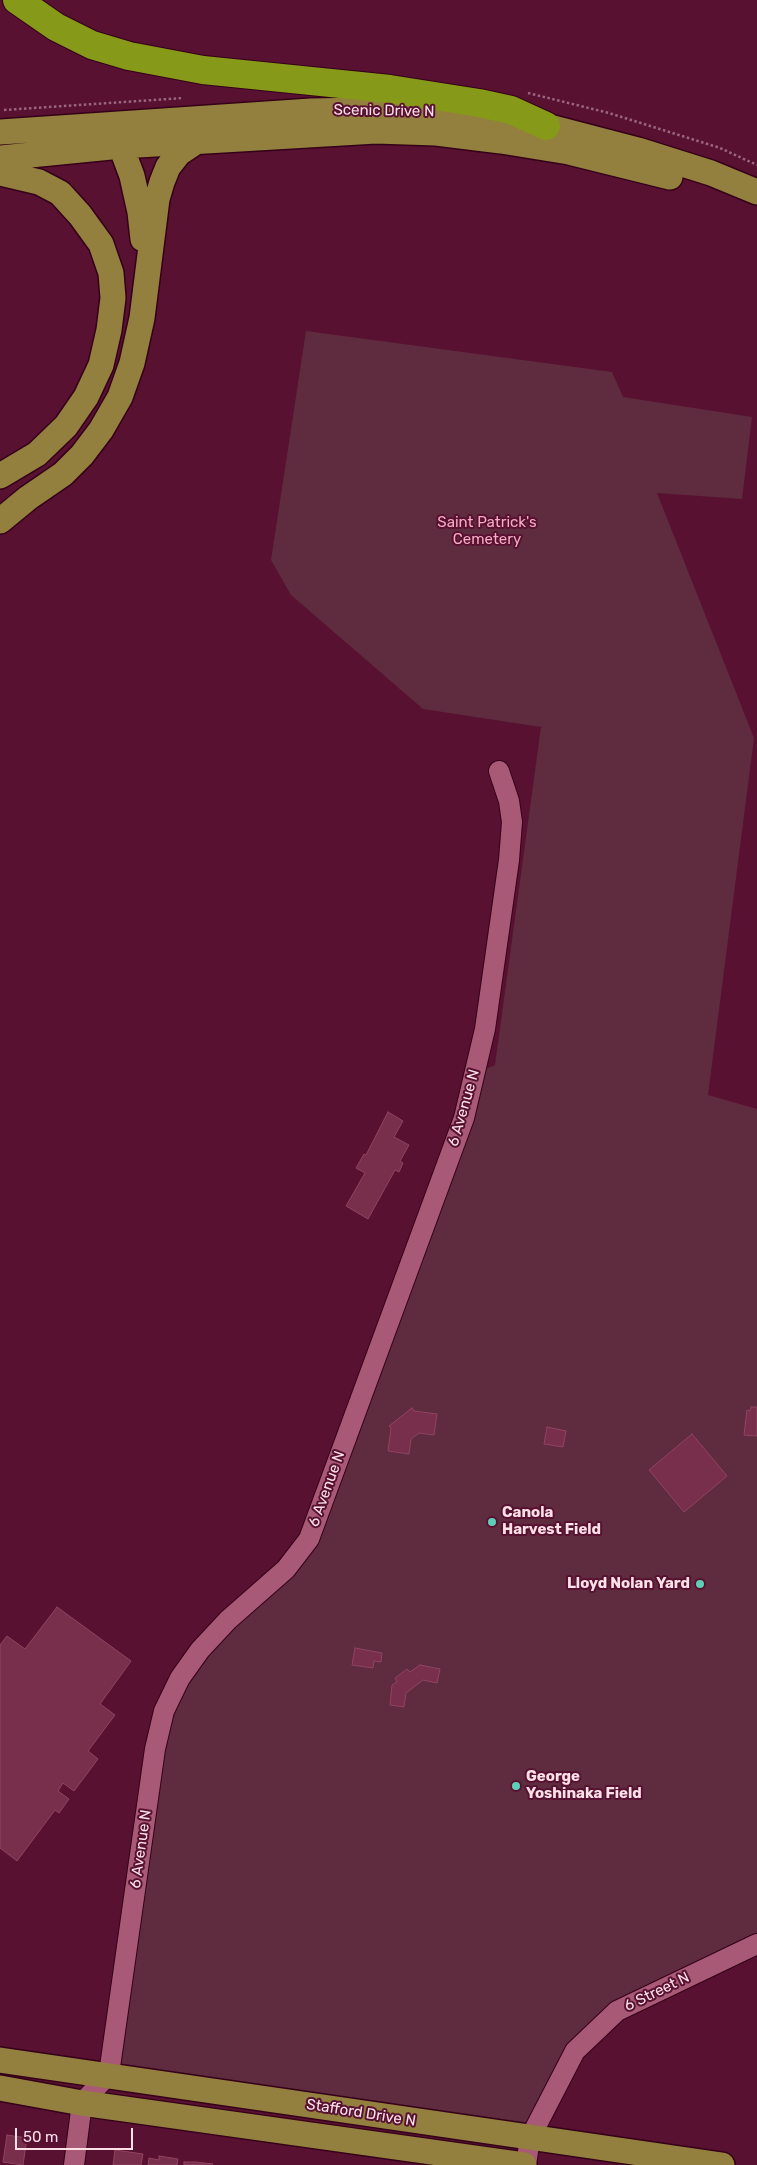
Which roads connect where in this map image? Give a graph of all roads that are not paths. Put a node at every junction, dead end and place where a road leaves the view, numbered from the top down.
1 (17, 0) edge
2 (112, 123) junction
3 (546, 126) junction
4 (0, 132) edge
5 (197, 141) junction
6 (121, 146) junction
7 (0, 158) edge
8 (0, 173) edge
9 (757, 192) edge
10 (757, 198) edge
11 (148, 279) junction
12 (0, 476) edge
13 (28, 498) junction
14 (0, 508) edge
15 (0, 521) edge
16 (499, 770) dead end
17 (757, 1944) edge
18 (0, 2060) edge
19 (109, 2074) junction
20 (0, 2088) edge
21 (82, 2103) junction
22 (530, 2138) junction
23 (74, 2165) edge
24 (525, 2165) edge
25 (722, 2165) edge

1 - 3 highway
2 - 3 main road, Scenic Drive N
2 - 4 main road, Scenic Drive N
2 - 6 main road
3 - 9 main road, Scenic Drive N
5 - 6 main road, Scenic Drive N
5 - 10 main road, Scenic Drive N
5 - 11 main road
6 - 7 main road, Scenic Drive N
6 - 11 main road
8 - 12 main road
11 - 13 main road
13 - 14 main road
13 - 15 main road
16 - 19 street, 6 Avenue N
17 - 22 street, 6 Street N
18 - 19 main road, Stafford Drive N
19 - 21 street
19 - 22 main road, Stafford Drive N
20 - 21 main road, Stafford Drive N
21 - 23 street
21 - 24 main road, Stafford Drive N
22 - 24 street, 6 Street N
22 - 25 main road, Stafford Drive N

